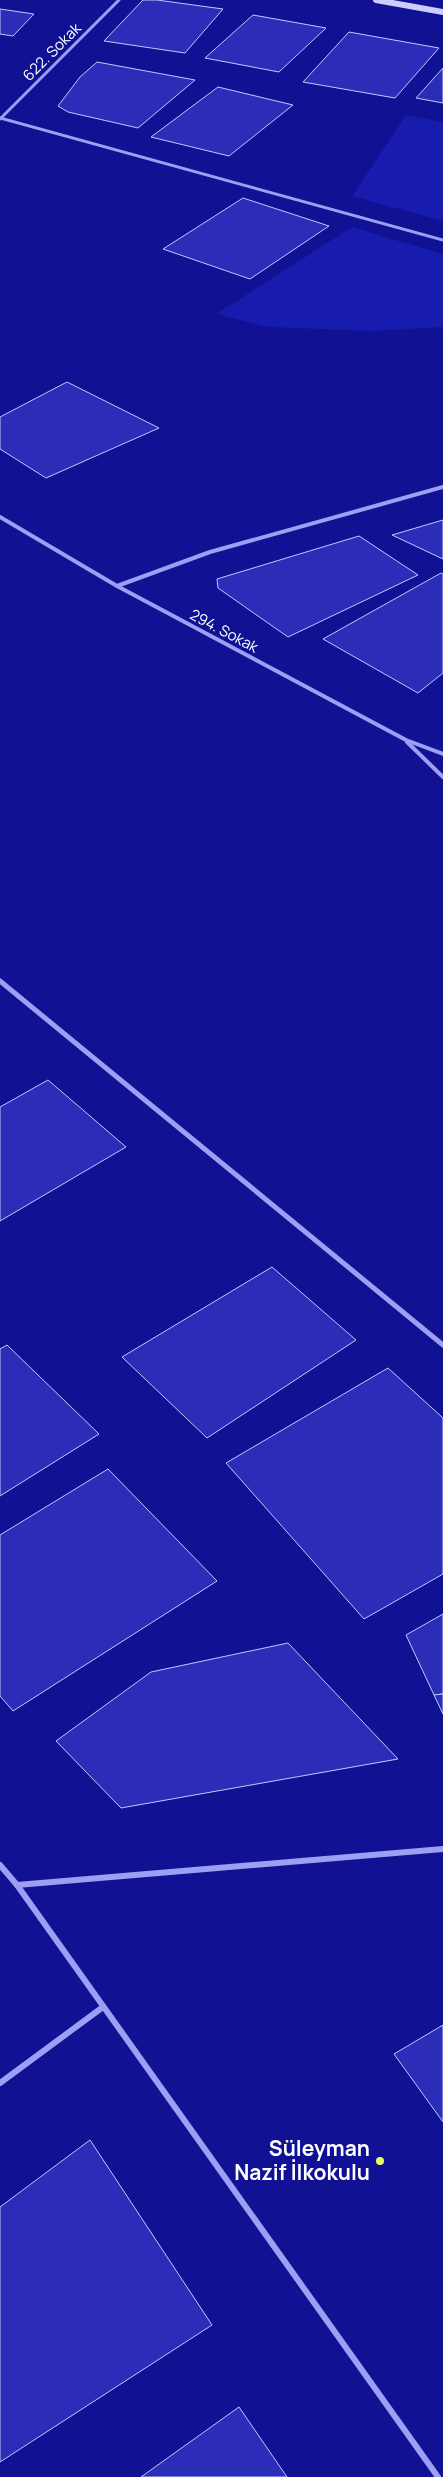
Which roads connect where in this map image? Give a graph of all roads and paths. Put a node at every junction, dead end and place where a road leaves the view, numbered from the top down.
1 (119, 0) edge
2 (376, 0) edge
3 (443, 12) edge
4 (0, 119) edge
5 (443, 240) edge
6 (443, 487) edge
7 (0, 517) edge
8 (117, 586) junction
9 (406, 740) junction
10 (443, 754) edge
11 (443, 776) edge
12 (0, 981) edge
13 (443, 1345) edge
14 (443, 1849) edge
15 (0, 1865) edge
16 (17, 1885) junction
17 (103, 2007) junction
18 (0, 2083) edge
19 (438, 2477) edge

1 - 4 street, 622. Sokak
2 - 3 street
4 - 5 street
6 - 8 street
7 - 8 street, 294. Sokak
8 - 9 street, 294. Sokak
9 - 10 street, 294. Sokak
9 - 11 street
12 - 13 street
14 - 16 street
15 - 16 street
16 - 17 street
17 - 18 street
17 - 19 street

